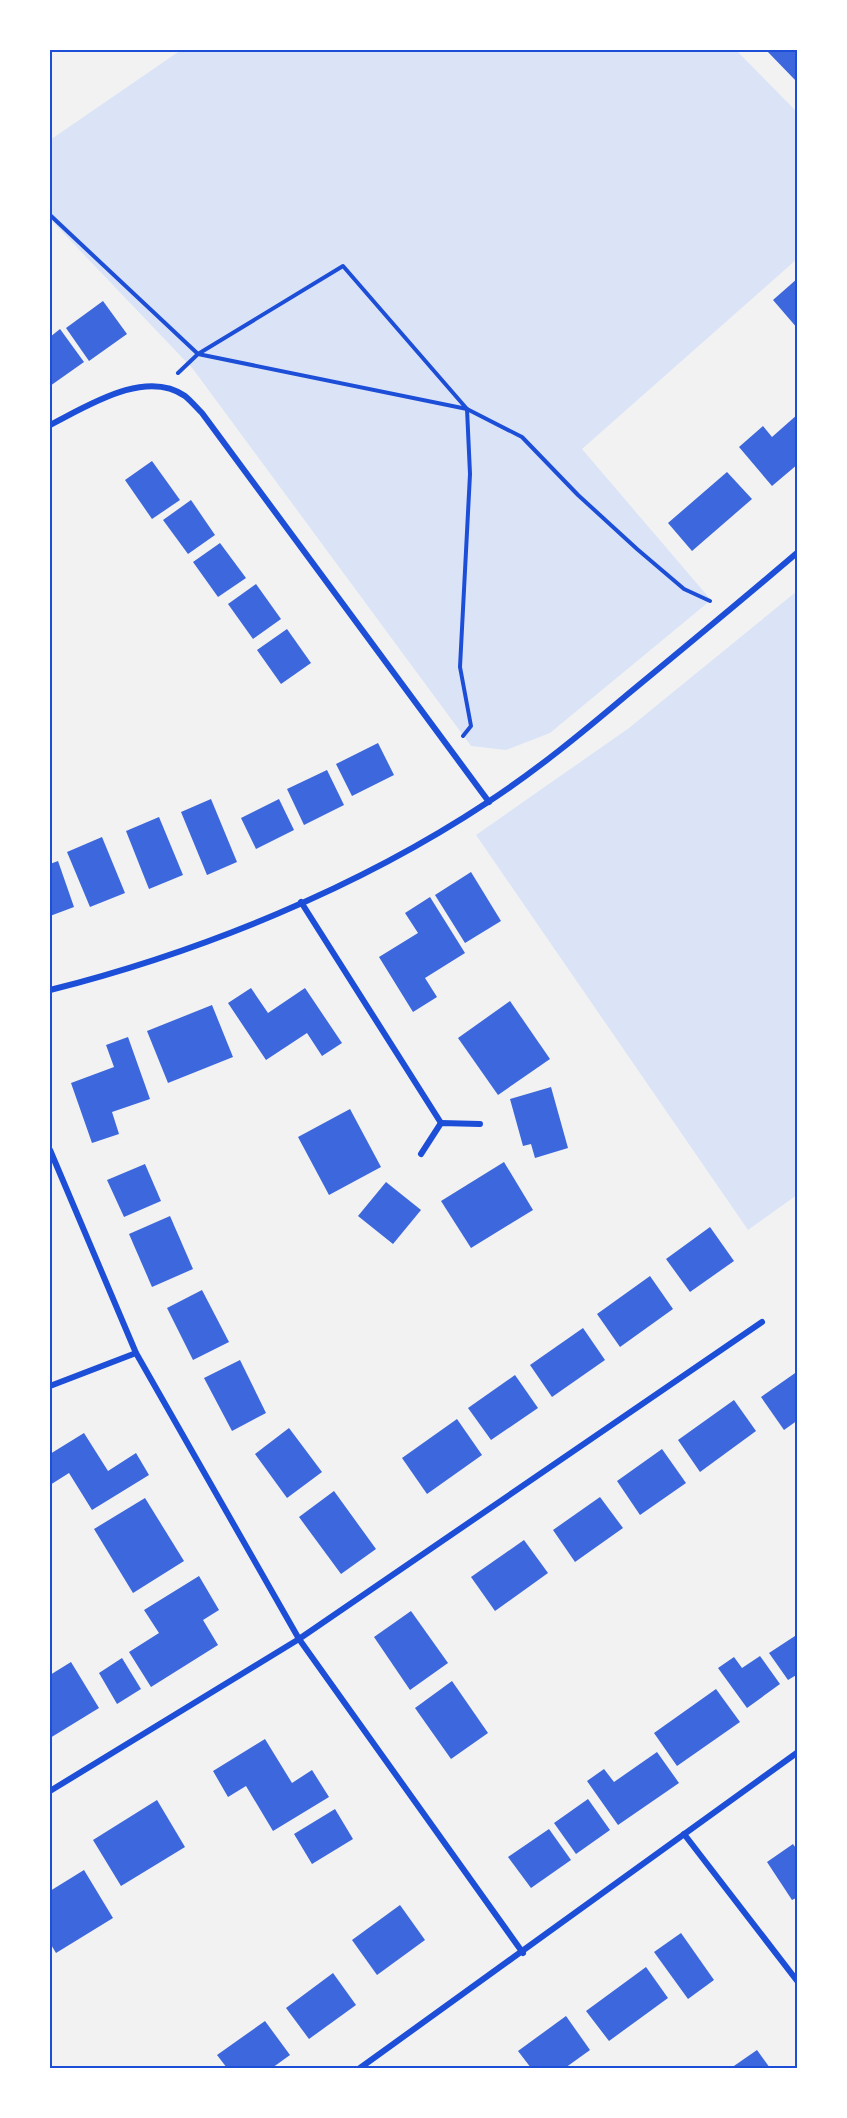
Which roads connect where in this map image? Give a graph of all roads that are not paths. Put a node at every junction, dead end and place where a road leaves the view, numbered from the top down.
1 (50, 425) edge
2 (798, 552) edge
3 (489, 802) junction
4 (301, 902) junction
5 (50, 990) edge
6 (441, 1123) junction
7 (480, 1124) dead end
8 (50, 1150) edge
9 (422, 1154) dead end
10 (762, 1322) dead end
11 (136, 1353) junction
12 (50, 1386) edge
13 (299, 1639) junction
14 (798, 1752) edge
15 (50, 1791) edge
16 (684, 1834) junction
17 (523, 1953) junction
18 (798, 1982) edge
19 (360, 2068) edge

1 - 3 street
2 - 3 street
3 - 4 street
4 - 5 street
4 - 6 street
6 - 7 street
6 - 9 street
8 - 11 street
10 - 13 street
11 - 12 street
11 - 13 street
13 - 15 street
13 - 17 street
14 - 16 street
16 - 17 street
16 - 18 street
17 - 19 street

